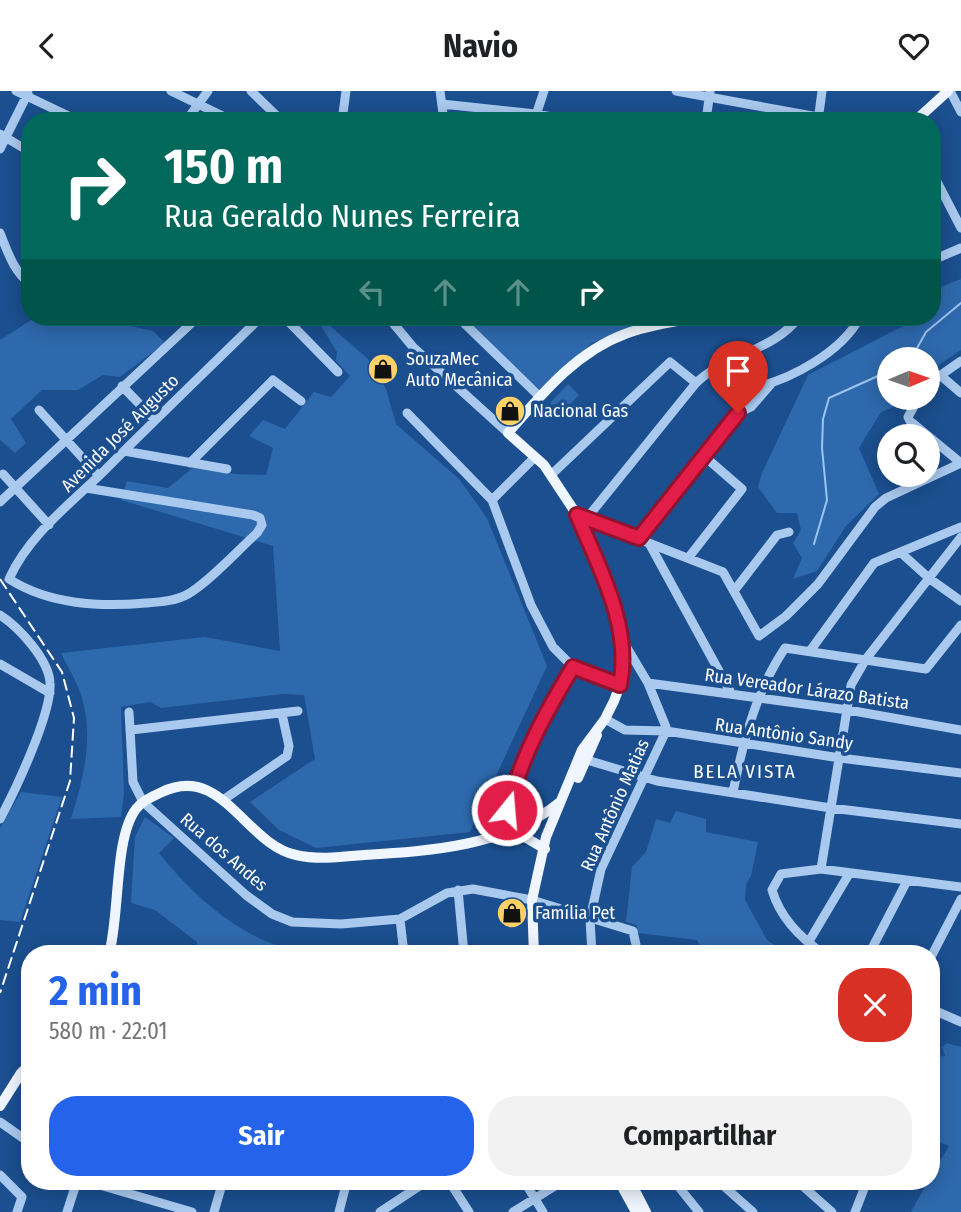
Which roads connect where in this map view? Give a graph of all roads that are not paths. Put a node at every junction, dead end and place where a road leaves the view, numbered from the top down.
1 (16, 91) edge
2 (172, 91) edge
3 (208, 91) edge
4 (251, 91) edge
5 (346, 91) edge
6 (440, 91) edge
7 (544, 91) edge
8 (676, 91) edge
9 (822, 91) edge
10 (949, 91) edge
11 (28, 94) edge
12 (710, 94) edge
13 (198, 104) junction
14 (442, 104) junction
15 (961, 111) edge
16 (62, 112) edge
17 (192, 112) edge
18 (214, 112) edge
19 (273, 112) edge
20 (343, 112) edge
21 (443, 112) edge
22 (499, 112) edge
23 (537, 112) edge
24 (707, 112) edge
25 (788, 112) edge
26 (819, 112) edge
27 (925, 112) edge
28 (3, 136) edge
29 (21, 147) edge
30 (0, 149) edge
31 (941, 189) edge
32 (961, 228) edge
33 (0, 233) edge
34 (961, 248) edge
35 (941, 257) edge
36 (21, 274) edge
37 (188, 326) edge
38 (252, 326) edge
39 (293, 326) edge
40 (396, 326) edge
41 (467, 326) edge
42 (656, 326) edge
43 (791, 326) edge
44 (855, 326) edge
45 (961, 361) edge
46 (338, 372) dead end
47 (940, 375) joint
48 (696, 383) junction
49 (771, 384) junction
50 (122, 386) junction
51 (751, 388) dead end
52 (961, 393) edge
53 (540, 397) junction
54 (301, 401) dead end
55 (39, 410) dead end
56 (912, 410) edge
57 (407, 413) dead end
58 (155, 420) junction
59 (508, 433) junction
60 (66, 439) junction
61 (124, 451) junction
62 (704, 456) junction
63 (536, 457) junction
64 (190, 463) junction
65 (961, 463) edge
66 (227, 470) dead end
67 (3, 474) dead end
68 (551, 475) junction
69 (99, 476) junction
70 (15, 488) junction
71 (86, 488) junction
72 (492, 500) junction
73 (0, 502) edge
74 (582, 517) junction
75 (49, 525) junction
76 (961, 527) edge
77 (789, 532) dead end
78 (961, 537) edge
79 (644, 540) junction
80 (900, 552) junction
81 (689, 558) junction
82 (930, 579) junction
83 (733, 591) junction
84 (961, 601) edge
85 (0, 615) edge
86 (961, 625) edge
87 (622, 639) junction
88 (810, 650) junction
89 (866, 659) junction
90 (0, 664) edge
91 (573, 667) junction
92 (648, 683) junction
93 (620, 685) junction
94 (50, 692) junction
95 (731, 693) junction
96 (759, 697) junction
97 (848, 710) junction
98 (129, 712) dead end
99 (298, 712) dead end
100 (282, 714) junction
101 (602, 723) junction
102 (131, 730) junction
103 (961, 730) edge
104 (666, 731) junction
105 (742, 744) junction
106 (584, 755) junction
107 (840, 758) junction
108 (576, 766) junction
109 (961, 773) edge
110 (642, 778) junction
111 (572, 790) junction
112 (733, 792) junction
113 (223, 800) junction
114 (562, 800) junction
115 (143, 801) junction
116 (831, 808) junction
117 (0, 819) edge
118 (961, 824) edge
119 (524, 825) junction
120 (513, 830) junction
121 (545, 849) junction
122 (821, 869) junction
123 (849, 874) junction
124 (907, 881) junction
125 (961, 887) edge
126 (458, 890) junction
127 (961, 899) edge
128 (532, 901) junction
129 (400, 919) junction
130 (590, 919) junction
131 (808, 943) junction
132 (111, 945) edge
133 (403, 945) edge
134 (463, 945) edge
135 (534, 945) edge
136 (591, 945) edge
137 (636, 945) edge
138 (811, 945) edge
139 (874, 945) edge
140 (937, 945) edge
141 (940, 1013) edge
142 (961, 1022) edge
143 (21, 1073) edge
144 (0, 1106) edge
145 (0, 1122) edge
146 (21, 1137) edge
147 (0, 1175) edge
148 (73, 1190) edge
149 (117, 1190) edge
150 (220, 1190) edge
151 (343, 1190) edge
152 (414, 1190) edge
153 (455, 1190) edge
154 (530, 1190) edge
155 (548, 1190) edge
156 (623, 1190) edge
157 (635, 1190) edge
158 (681, 1190) edge
159 (728, 1190) edge
160 (809, 1190) edge
161 (864, 1190) edge
162 (535, 1199) junction
163 (17, 1212) edge
164 (67, 1212) edge
165 (192, 1212) edge
166 (214, 1212) edge
167 (339, 1212) edge
168 (382, 1212) edge
169 (469, 1212) edge
170 (513, 1212) edge
171 (543, 1212) edge
172 (636, 1212) edge
173 (646, 1212) edge
174 (699, 1212) edge
175 (753, 1212) edge
176 (832, 1212) edge
177 (855, 1212) edge

1 - 11 street
2 - 13 street
3 - 13 street
4 - 19 street
5 - 20 street
6 - 14 street
7 - 23 street
8 - 12 street
9 - 26 street
10 - 15 street
10 - 27 main road
11 - 16 street
11 - 28 street
12 - 24 street
12 - 25 street
13 - 17 street
13 - 18 street
14 - 21 street
14 - 22 street
28 - 29 street
28 - 30 street
31 - 32 street
33 - 36 street
34 - 35 street
37 - 50 street
38 - 58 street, Avenida José Augusto
39 - 46 street
40 - 59 street
41 - 53 street
42 - 53 main road
43 - 48 street
44 - 49 street
45 - 47 street
47 - 52 street
48 - 68 street
48 - 74 street
49 - 51 street
49 - 62 street
50 - 58 street
50 - 60 street
53 - 59 main road
54 - 64 street
55 - 60 street
56 - 65 street
57 - 72 street
58 - 61 street, Avenida José Augusto
59 - 63 main road
60 - 69 street
60 - 70 street
61 - 64 street
61 - 69 street, Avenida José Augusto
62 - 79 street
62 - 81 street
63 - 68 main road
63 - 72 street
64 - 66 street
65 - 83 street
67 - 70 street
68 - 74 main road
69 - 71 street, Avenida José Augusto
70 - 73 street
70 - 75 street
71 - 75 street, Avenida José Augusto
71 - 75 street, Avenida José Augusto
72 - 91 street
74 - 79 street
74 - 87 main road
76 - 80 street
77 - 83 street
78 - 82 street
79 - 81 street
79 - 95 street
80 - 82 street
80 - 88 street
81 - 83 street
82 - 84 street
82 - 89 street
85 - 94 street
86 - 89 street
87 - 92 street, Rua Antônio Matias
87 - 93 main road
88 - 89 street
88 - 96 street
89 - 97 street
90 - 94 street
91 - 93 street
91 - 120 street
92 - 95 street, Rua Vereador Lárazo Batista
92 - 104 street, Rua Antônio Matias
93 - 101 main road
94 - 117 street
95 - 96 street, Rua Vereador Lárazo Batista
96 - 97 street, Rua Vereador Lárazo Batista
96 - 105 street
97 - 103 street, Rua Vereador Lárazo Batista
97 - 107 street
98 - 102 street
99 - 100 street
100 - 102 street
100 - 113 street
101 - 104 street, Rua Antônio Sandy
101 - 106 main road
102 - 115 street
104 - 105 street, Rua Antônio Sandy
104 - 110 street, Rua Antônio Matias
105 - 107 street, Rua Antônio Sandy
105 - 112 street
106 - 108 main road
106 - 110 street
106 - 111 main road
107 - 109 street, Rua Antônio Sandy
107 - 116 street
108 - 114 main road
108 - 119 main road
110 - 112 street
110 - 130 street, Rua Antônio Matias
111 - 114 main road
111 - 121 main road
112 - 116 street
113 - 115 main road
113 - 120 main road
114 - 119 main road
114 - 121 main road
115 - 129 street, Rua dos Andes
115 - 132 main road
116 - 118 street
116 - 122 street
119 - 120 main road
120 - 121 main road
121 - 128 main road
122 - 123 street
122 - 131 street
123 - 124 street
123 - 131 street
124 - 125 street
124 - 139 street
126 - 128 street, Rua dos Andes
126 - 129 street, Rua dos Andes
126 - 134 street
127 - 140 street
128 - 130 street, Rua dos Andes
128 - 135 main road
129 - 133 street
130 - 136 street, Rua Antônio Matias
130 - 137 street, Rua dos Andes
131 - 138 street
141 - 142 street
143 - 144 main road
145 - 146 street
147 - 163 street
148 - 164 street
149 - 165 street
150 - 166 street
151 - 167 street
152 - 168 street
153 - 169 street
154 - 162 street
155 - 162 street
156 - 172 main road
157 - 173 main road
158 - 174 street
159 - 175 street
160 - 176 street
161 - 177 street
162 - 170 street
162 - 171 street

